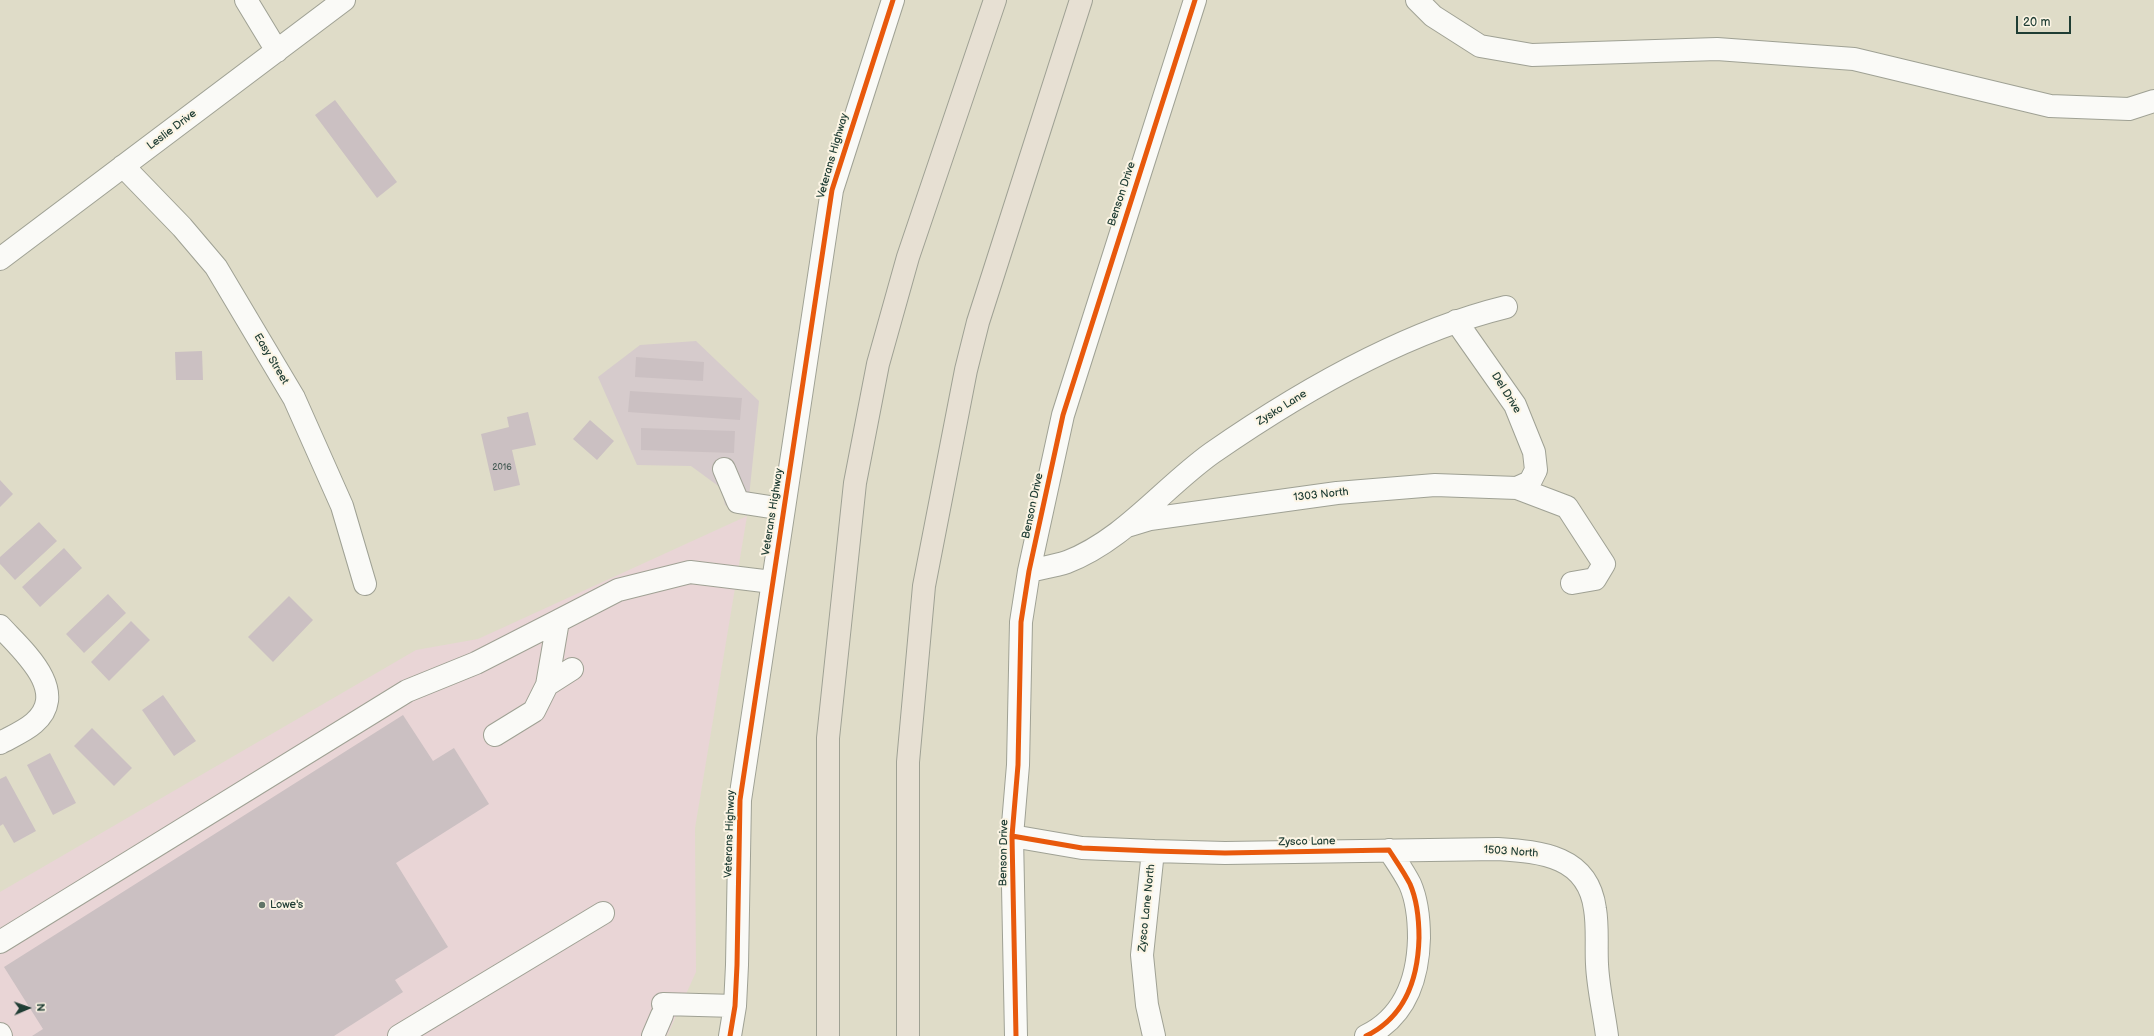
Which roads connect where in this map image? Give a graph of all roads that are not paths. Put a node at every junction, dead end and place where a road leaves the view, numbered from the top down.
1 (246, 0) edge
2 (344, 0) edge
3 (893, 0) edge
4 (996, 0) edge
5 (1081, 0) edge
6 (1195, 0) edge
7 (1417, 0) edge
8 (277, 51) junction
9 (2154, 101) edge
10 (123, 166) junction
11 (0, 259) edge
12 (1506, 306) dead end
13 (1456, 321) junction
14 (724, 469) dead end
15 (1517, 488) junction
16 (783, 509) junction
17 (1127, 526) junction
18 (1029, 570) junction
19 (772, 582) junction
20 (1572, 583) dead end
21 (365, 584) dead end
22 (558, 621) junction
23 (0, 626) edge
24 (572, 669) dead end
25 (547, 685) junction
26 (495, 735) dead end
27 (0, 743) edge
28 (1012, 836) junction
29 (1389, 850) junction
30 (1153, 851) junction
31 (603, 913) dead end
32 (0, 942) edge
33 (735, 1006) junction
34 (399, 1036) edge
35 (653, 1036) edge
36 (730, 1036) edge
37 (828, 1036) edge
38 (908, 1036) edge
39 (1016, 1036) edge
40 (1154, 1036) edge
41 (1366, 1036) edge
42 (1607, 1036) edge

1 - 8 street
2 - 8 street, Leslie Drive
3 - 16 street, Veterans Highway
4 - 37 highway
5 - 38 highway
6 - 18 street, Benson Drive
7 - 9 street
8 - 10 street, Leslie Drive
10 - 11 street, Leslie Drive
10 - 21 street, Easy Street
12 - 13 street, Zysko Lane
13 - 15 street, Del Drive
13 - 17 street, Zysko Lane
14 - 16 street
15 - 17 street, 1303 North
15 - 20 street, 1303 North
16 - 19 street, Veterans Highway
17 - 18 street
18 - 28 street, Benson Drive
19 - 22 street
19 - 33 street, Veterans Highway
22 - 25 street
22 - 32 street
23 - 27 street
24 - 25 street
25 - 26 street
28 - 30 street, Zysco Lane
28 - 39 street, Benson Drive
29 - 30 street, Zysco Lane
29 - 41 street
29 - 42 street, 1503 North
30 - 40 street, Zysco Lane North
31 - 34 street
33 - 35 street
33 - 36 street, Veterans Highway

